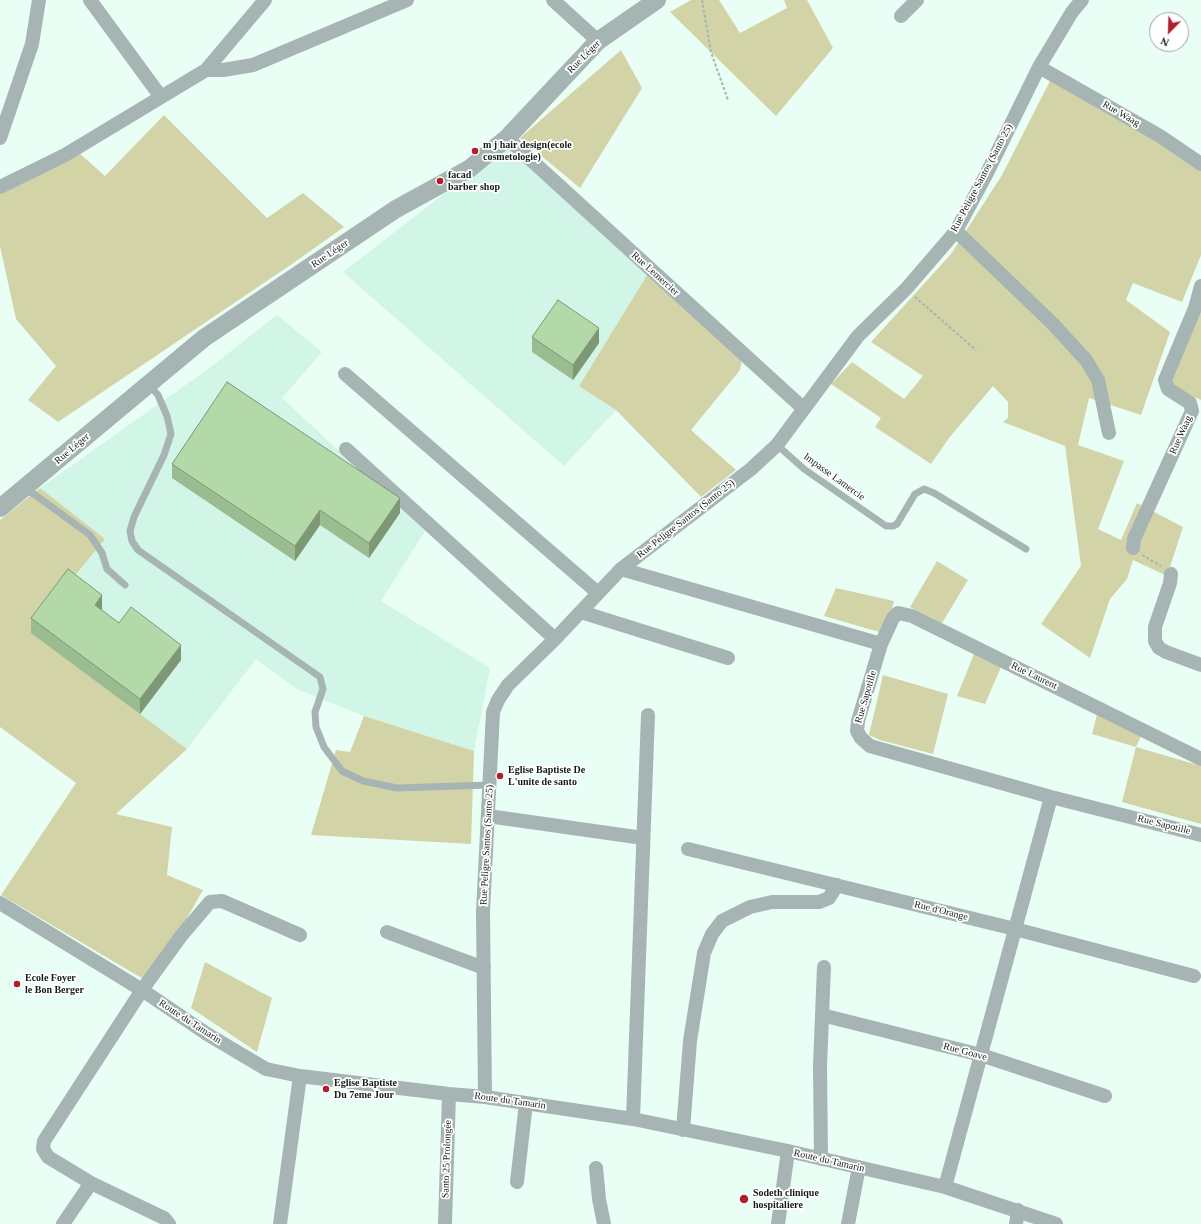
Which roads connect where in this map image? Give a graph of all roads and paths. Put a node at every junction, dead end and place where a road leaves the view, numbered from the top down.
1 (40, 0) edge
2 (90, 0) edge
3 (407, 0) edge
4 (553, 0) edge
5 (657, 0) edge
6 (702, 0) edge
7 (917, 0) edge
8 (1082, 0) edge
9 (257, 3) edge
10 (901, 16) dead end
11 (598, 41) junction
12 (1039, 67) junction
13 (206, 70) junction
14 (162, 97) junction
15 (728, 100) dead end
16 (0, 138) edge
17 (507, 138) junction
18 (1201, 164) edge
19 (0, 187) edge
20 (956, 231) junction
21 (1201, 286) edge
22 (906, 289) junction
23 (976, 350) dead end
24 (345, 374) dead end
25 (149, 385) junction
26 (804, 409) junction
27 (1109, 433) dead end
28 (777, 445) junction
29 (346, 448) dead end
30 (24, 489) junction
31 (0, 508) edge
32 (1133, 548) joint
33 (1026, 549) dead end
34 (621, 569) junction
35 (1171, 574) joint
36 (125, 586) dead end
37 (598, 594) junction
38 (581, 612) junction
39 (556, 639) junction
40 (882, 644) junction
41 (728, 658) dead end
42 (1201, 665) edge
43 (648, 715) dead end
44 (1201, 759) edge
45 (489, 786) junction
46 (1051, 796) junction
47 (488, 816) junction
48 (1201, 835) edge
49 (643, 838) junction
50 (688, 849) dead end
51 (837, 885) junction
52 (0, 903) edge
53 (1015, 929) junction
54 (387, 932) dead end
55 (300, 934) dead end
56 (824, 967) dead end
57 (484, 968) junction
58 (1194, 976) dead end
59 (142, 990) junction
60 (822, 1015) junction
61 (981, 1055) junction
62 (300, 1076) junction
63 (449, 1094) junction
64 (1105, 1096) dead end
65 (485, 1097) junction
66 (526, 1103) junction
67 (633, 1119) junction
68 (682, 1130) junction
69 (788, 1151) junction
70 (821, 1159) junction
71 (859, 1167) junction
72 (596, 1168) dead end
73 (517, 1182) dead end
74 (91, 1183) junction
75 (945, 1187) junction
76 (1017, 1217) edge
77 (63, 1224) edge
78 (169, 1224) edge
79 (280, 1224) edge
80 (444, 1224) edge
81 (604, 1224) edge
82 (778, 1224) edge
83 (848, 1224) edge
84 (1056, 1224) edge

1 - 16 street
2 - 14 street
3 - 13 street
4 - 11 street
5 - 11 street, Rue Léger
6 - 15 path
7 - 10 street
8 - 12 street, Rue Peligre Santos (Santo 25)
9 - 13 street
11 - 17 street, Rue Léger
12 - 18 street, Rue Waag
12 - 20 street, Rue Peligre Santos (Santo 25)
13 - 14 street
14 - 19 street
17 - 25 street, Rue Léger
17 - 26 street, Rue Lemercier
20 - 22 street, Rue Peligre Santos (Santo 25)
20 - 27 street
21 - 32 street, Rue Waag
22 - 23 path
22 - 26 street, Rue Peligre Santos (Santo 25)
24 - 37 street
25 - 30 street, Rue Léger
25 - 45 lane
26 - 28 street, Rue Peligre Santos (Santo 25)
28 - 33 lane, Impasse Lamercie
28 - 34 street, Rue Peligre Santos (Santo 25)
29 - 39 street
30 - 31 street, Rue Léger
30 - 36 lane
32 - 35 path
34 - 37 street, Rue Peligre Santos (Santo 25)
34 - 40 street
35 - 42 street
37 - 38 street, Rue Peligre Santos (Santo 25)
38 - 39 street, Rue Peligre Santos (Santo 25)
38 - 41 street
39 - 45 street, Rue Peligre Santos (Santo 25)
40 - 44 street, Rue Laurent
40 - 46 street, Rue Sapotille
43 - 49 street
45 - 47 street, Rue Peligre Santos (Santo 25)
46 - 48 street, Rue Sapotille
46 - 53 street
47 - 49 street
47 - 57 street, Rue Peligre Santos (Santo 25)
49 - 67 street
50 - 51 street, Rue d'Orange
51 - 53 street, Rue d'Orange
51 - 68 street
52 - 59 street, Route du Tamarin
53 - 58 street, Rue d'Orange
53 - 61 street
54 - 57 street
55 - 59 street
56 - 60 street
57 - 65 street, Rue Peligre Santos (Santo 25)
59 - 62 street, Route du Tamarin
59 - 74 street
60 - 61 street, Rue Goave
60 - 70 street
61 - 64 street, Rue Goave
61 - 75 street
62 - 63 street, Route du Tamarin
62 - 79 street
63 - 65 street, Route du Tamarin
63 - 80 street, Santo 25 Prolongée
65 - 66 street, Route du Tamarin
66 - 67 street, Route du Tamarin
66 - 73 street
67 - 68 street, Route du Tamarin
68 - 69 street, Route du Tamarin
69 - 70 street, Route du Tamarin
69 - 82 street
70 - 71 street, Route du Tamarin
71 - 75 street, Route du Tamarin
71 - 83 street
72 - 81 street
74 - 77 street
74 - 78 street
75 - 76 street, Route du Tamarin
76 - 84 street, Route du Tamarin

